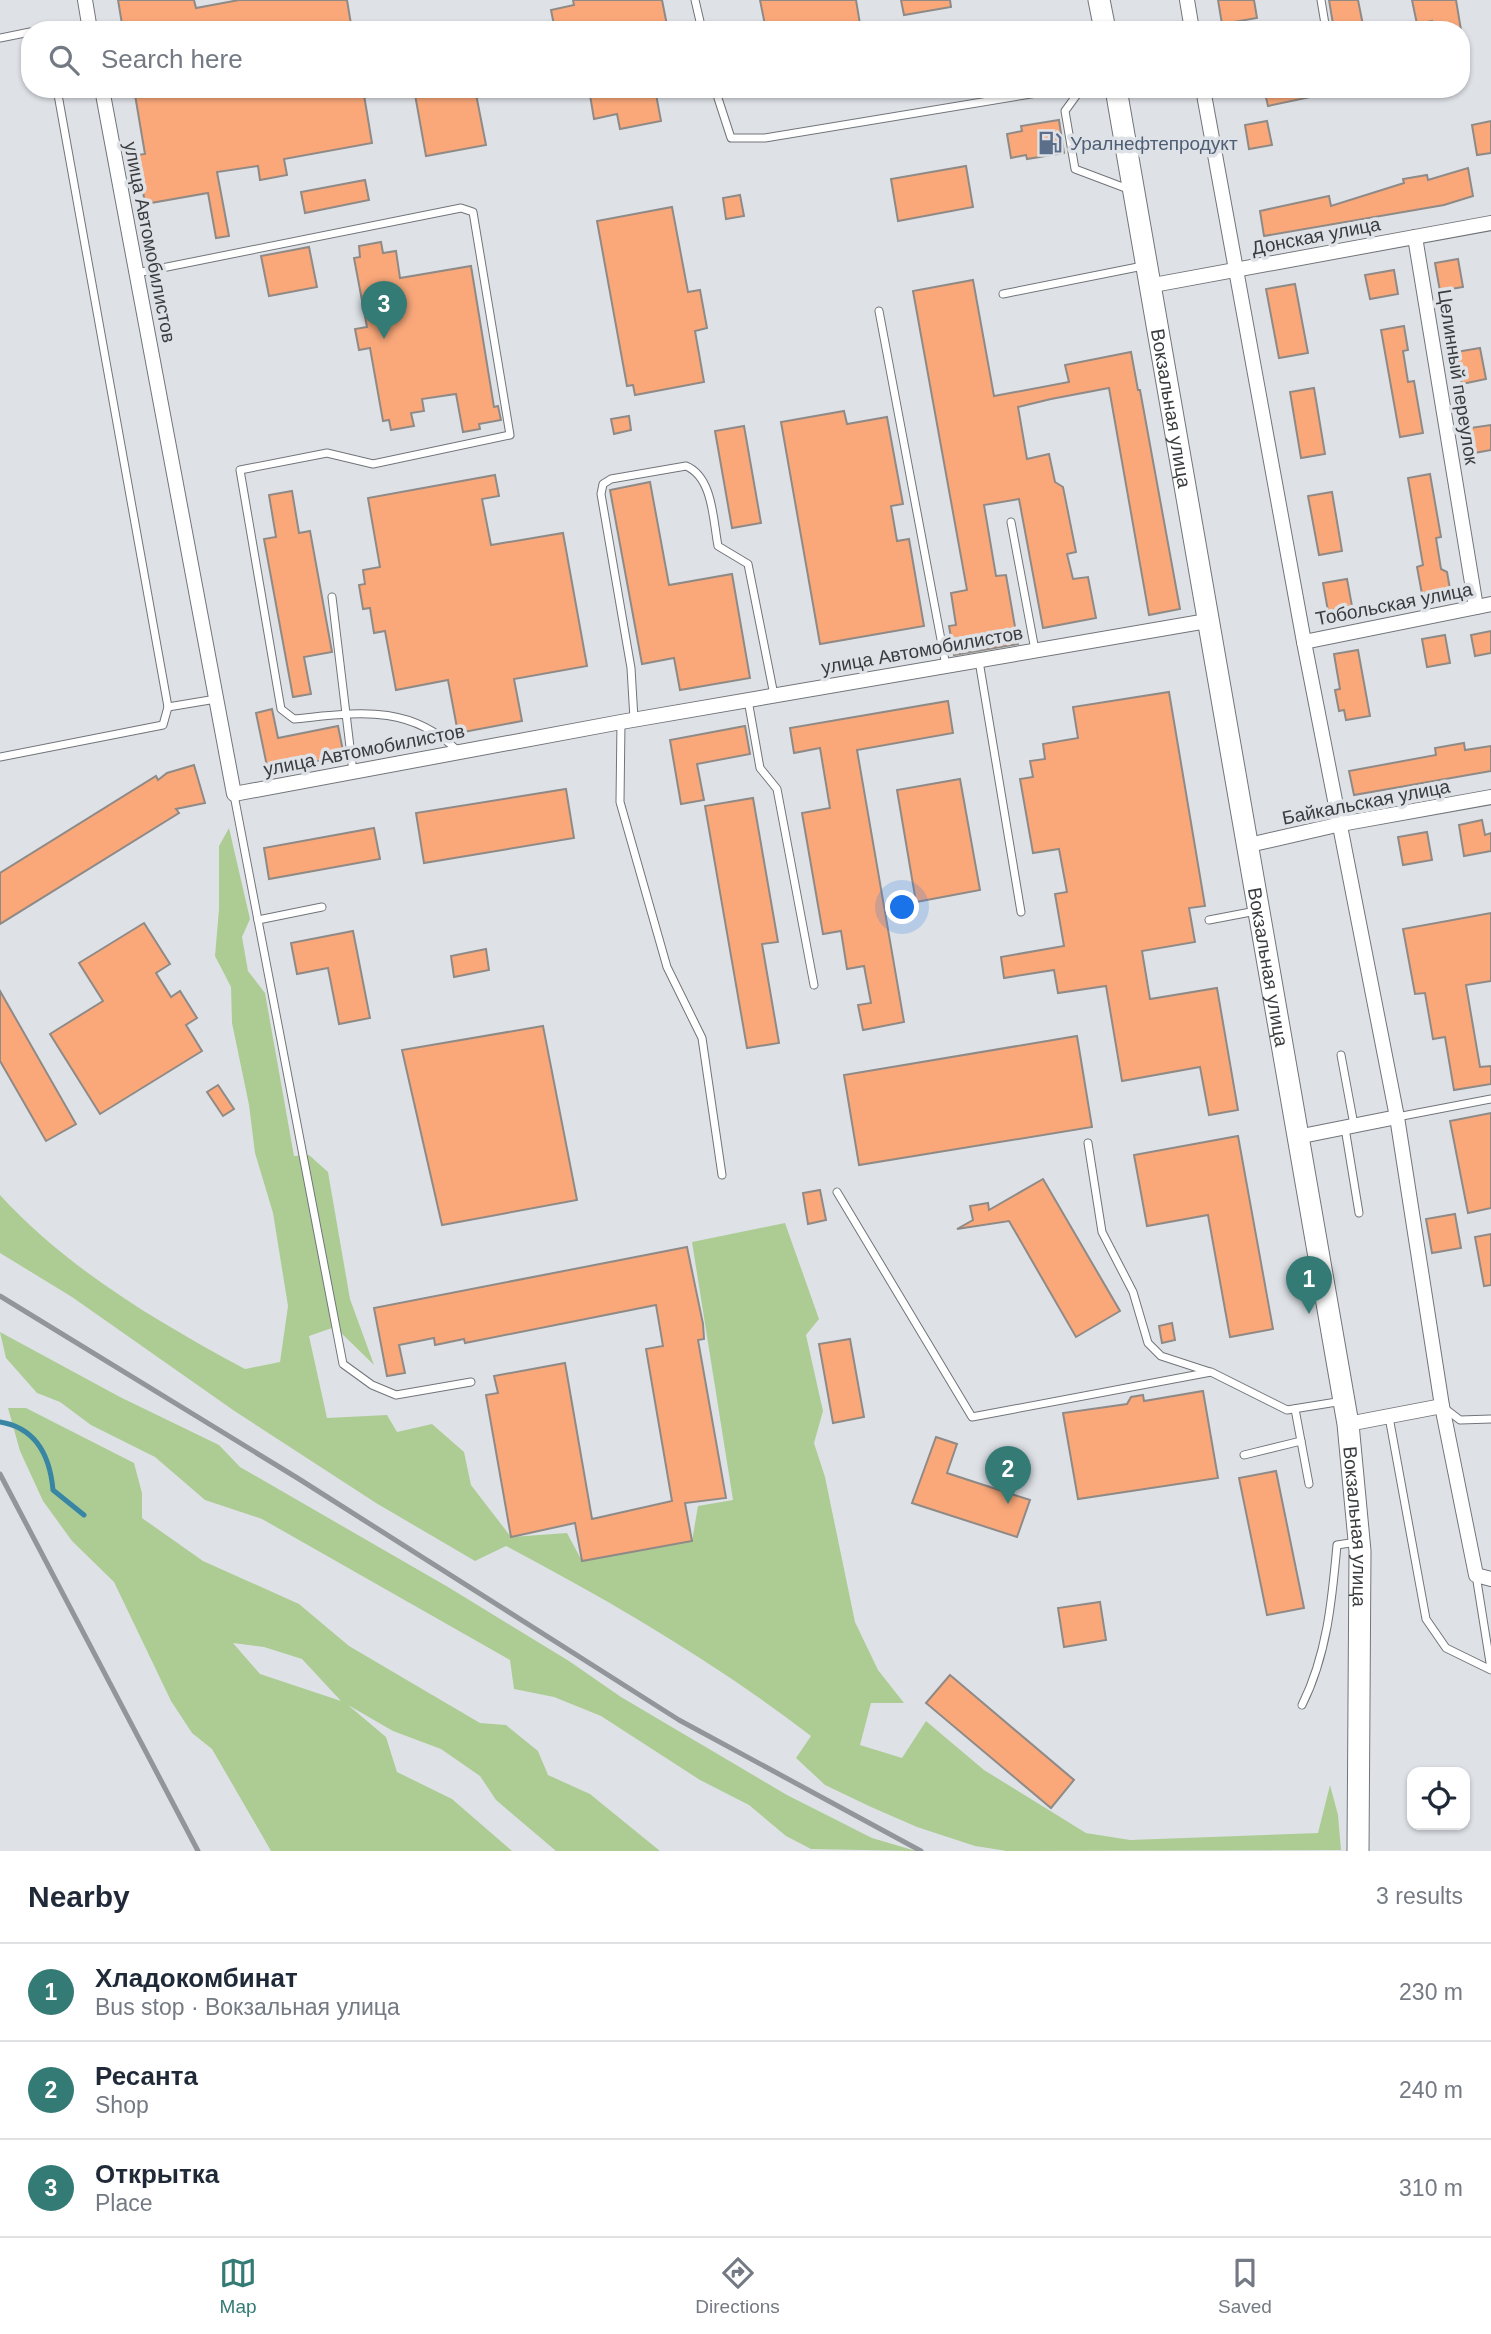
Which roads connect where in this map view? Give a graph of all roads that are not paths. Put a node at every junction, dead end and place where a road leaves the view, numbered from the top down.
1 (85, 0) edge
2 (695, 0) edge
3 (1099, 0) edge
4 (1187, 0) edge
5 (1321, 0) edge
6 (88, 21) edge
7 (700, 21) edge
8 (1103, 21) edge
9 (1190, 21) edge
10 (1324, 21) edge
11 (21, 34) edge
12 (0, 38) edge
13 (59, 98) edge
14 (104, 98) edge
15 (718, 98) edge
16 (1007, 98) edge
17 (1074, 98) edge
18 (1117, 98) edge
19 (1205, 98) edge
20 (1132, 190) junction
21 (1491, 223) edge
22 (1415, 237) junction
23 (1236, 271) junction
24 (136, 273) junction
25 (1147, 276) junction
26 (1003, 294) dead end
27 (879, 311) dead end
28 (1011, 522) dead end
29 (332, 597) dead end
30 (1484, 606) edge
31 (1207, 621) junction
32 (1304, 642) junction
33 (1035, 650) junction
34 (978, 660) junction
35 (946, 666) junction
36 (775, 695) junction
37 (216, 699) junction
38 (748, 699) junction
39 (168, 707) junction
40 (345, 714) junction
41 (627, 720) junction
42 (459, 752) junction
43 (0, 757) edge
44 (353, 772) junction
45 (234, 794) junction
46 (1491, 797) edge
47 (1340, 824) junction
48 (1249, 845) junction
49 (322, 907) dead end
50 (1259, 910) junction
51 (1021, 912) dead end
52 (258, 920) junction
53 (1209, 920) dead end
54 (814, 985) dead end
55 (1341, 1055) dead end
56 (1491, 1099) edge
57 (1397, 1116) junction
58 (1349, 1126) junction
59 (1297, 1137) junction
60 (1088, 1143) dead end
61 (722, 1175) dead end
62 (837, 1192) dead end
63 (1359, 1213) dead end
64 (1211, 1372) junction
65 (471, 1382) dead end
66 (1344, 1401) junction
67 (1442, 1406) junction
68 (1295, 1409) junction
69 (1389, 1416) junction
70 (1491, 1419) edge
71 (1348, 1424) junction
72 (1301, 1441) junction
73 (1244, 1455) dead end
74 (1309, 1484) dead end
75 (1359, 1542) junction
76 (1476, 1575) junction
77 (1491, 1579) edge
78 (1491, 1670) edge
79 (1302, 1705) dead end
80 (1357, 1851) edge

1 - 6 street
2 - 7 lane
3 - 8 main road
4 - 9 street
5 - 10 lane
11 - 12 lane
13 - 39 lane
14 - 24 street, улица Автомобилистов
15 - 16 lane
17 - 20 lane
18 - 20 main road, Вокзальная улица
19 - 23 street
20 - 25 main road, Вокзальная улица
21 - 22 street, Донская улица
22 - 23 street, Донская улица
22 - 30 street, Целинный переулок
23 - 25 street, Донская улица
23 - 32 street
24 - 37 street, улица Автомобилистов
24 - 40 lane
25 - 26 lane
25 - 31 main road, Вокзальная улица
27 - 35 lane
28 - 33 lane
29 - 40 lane
30 - 32 street, Тобольская улица
31 - 33 street, улица Автомобилистов
31 - 48 main road, Вокзальная улица
32 - 47 street
33 - 34 street, улица Автомобилистов
34 - 35 street, улица Автомобилистов
34 - 51 lane
35 - 36 street, улица Автомобилистов
36 - 38 street, улица Автомобилистов
36 - 41 lane
37 - 39 lane
37 - 45 street, улица Автомобилистов
38 - 41 street, улица Автомобилистов
38 - 54 lane
39 - 43 lane
40 - 42 lane
40 - 44 lane
41 - 42 street, улица Автомобилистов
41 - 61 lane
42 - 44 street, улица Автомобилистов
44 - 45 street, улица Автомобилистов
45 - 52 lane
46 - 47 street, Байкальская улица
47 - 48 street, Байкальская улица
47 - 57 street
48 - 50 main road, Вокзальная улица
49 - 52 lane
50 - 53 lane
50 - 59 main road, Вокзальная улица
52 - 65 lane
55 - 58 lane
56 - 57 lane
57 - 58 street
57 - 67 street
58 - 59 street
58 - 63 lane
59 - 66 main road, Вокзальная улица
60 - 64 lane
62 - 64 lane
64 - 68 lane
66 - 68 lane
66 - 71 main road, Вокзальная улица
67 - 69 street
67 - 70 lane
67 - 76 street
68 - 72 lane
69 - 71 street
69 - 78 lane
71 - 75 main road, Вокзальная улица
72 - 73 lane
72 - 74 lane
75 - 79 lane
75 - 80 main road, Вокзальная улица
76 - 77 street
76 - 78 lane

